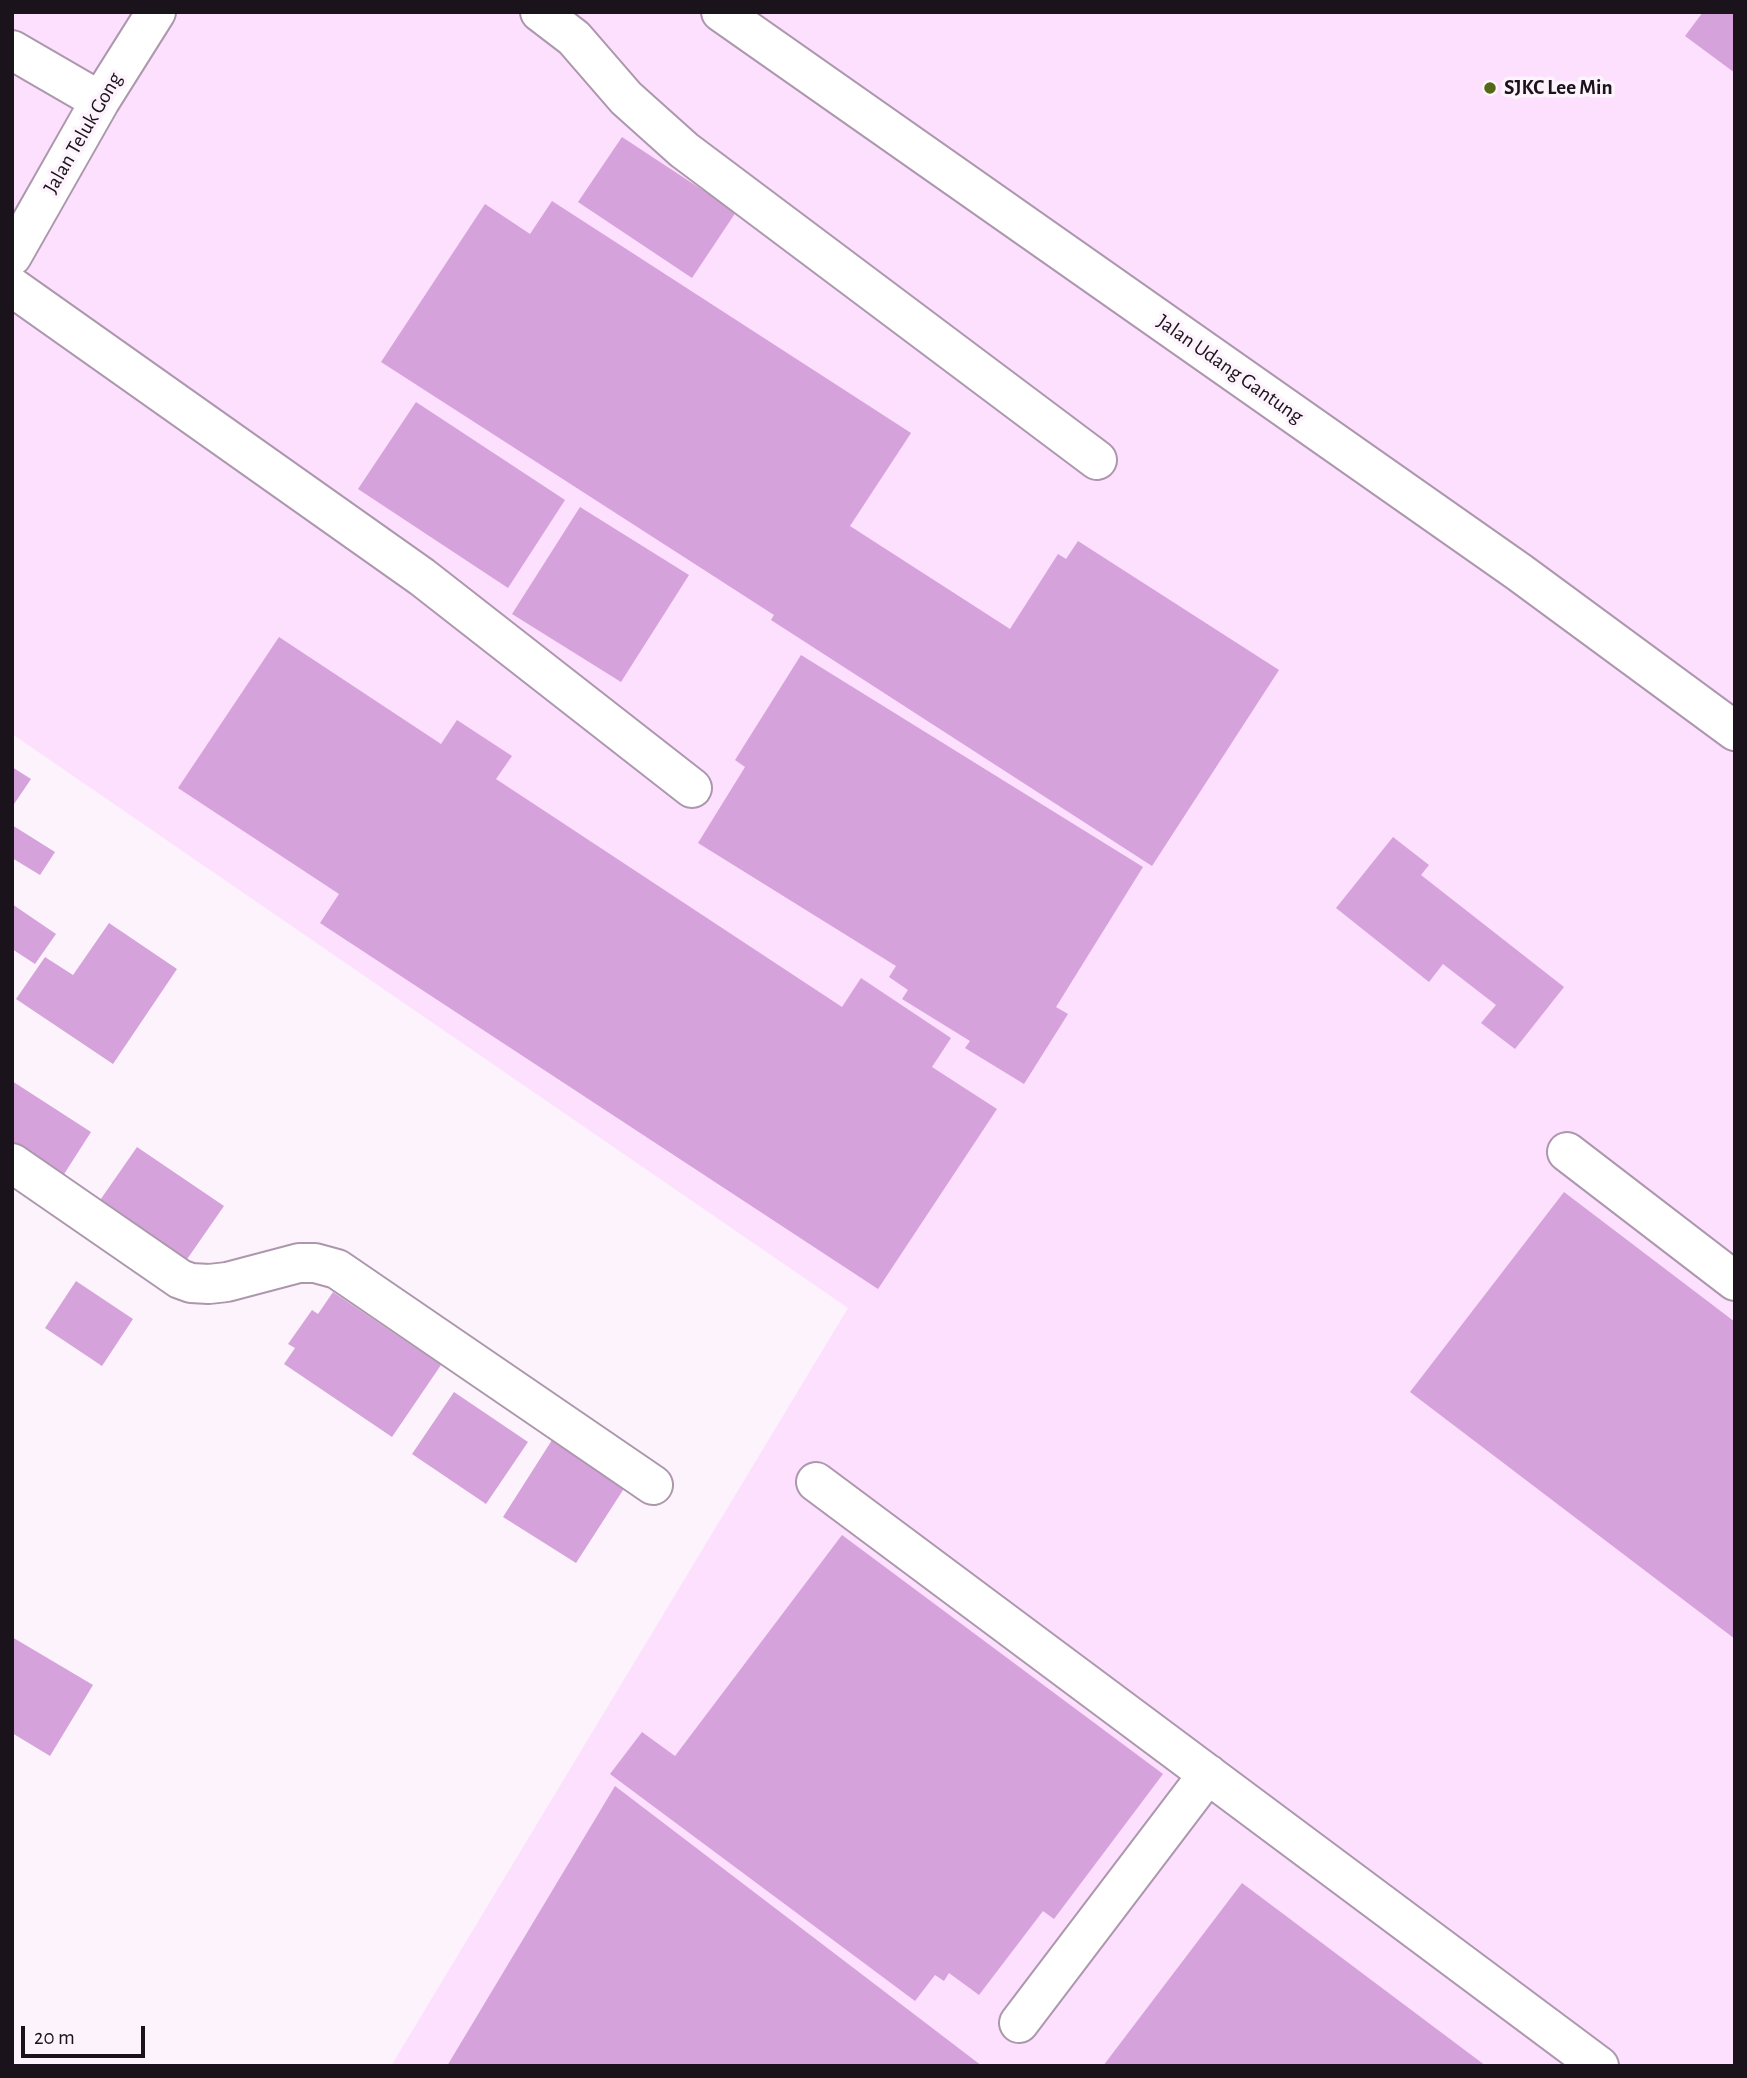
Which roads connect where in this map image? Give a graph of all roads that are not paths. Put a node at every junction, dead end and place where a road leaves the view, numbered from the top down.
1 (156, 12) edge
2 (540, 12) edge
3 (721, 12) edge
4 (12, 50) edge
5 (100, 101) junction
6 (12, 256) edge
7 (12, 287) edge
8 (1097, 460) dead end
9 (1735, 731) edge
10 (692, 788) dead end
11 (1567, 1152) dead end
12 (12, 1163) edge
13 (1735, 1281) edge
14 (816, 1482) dead end
15 (653, 1485) dead end
16 (1208, 1774) junction
17 (1019, 2023) dead end
18 (1599, 2066) edge

1 - 5 street, Jalan Teluk Gong
2 - 8 street
3 - 9 street, Jalan Udang Gantung
4 - 5 street
5 - 6 street, Jalan Teluk Gong
7 - 10 street
11 - 13 street
12 - 15 street
14 - 16 street
16 - 17 street
16 - 18 street

